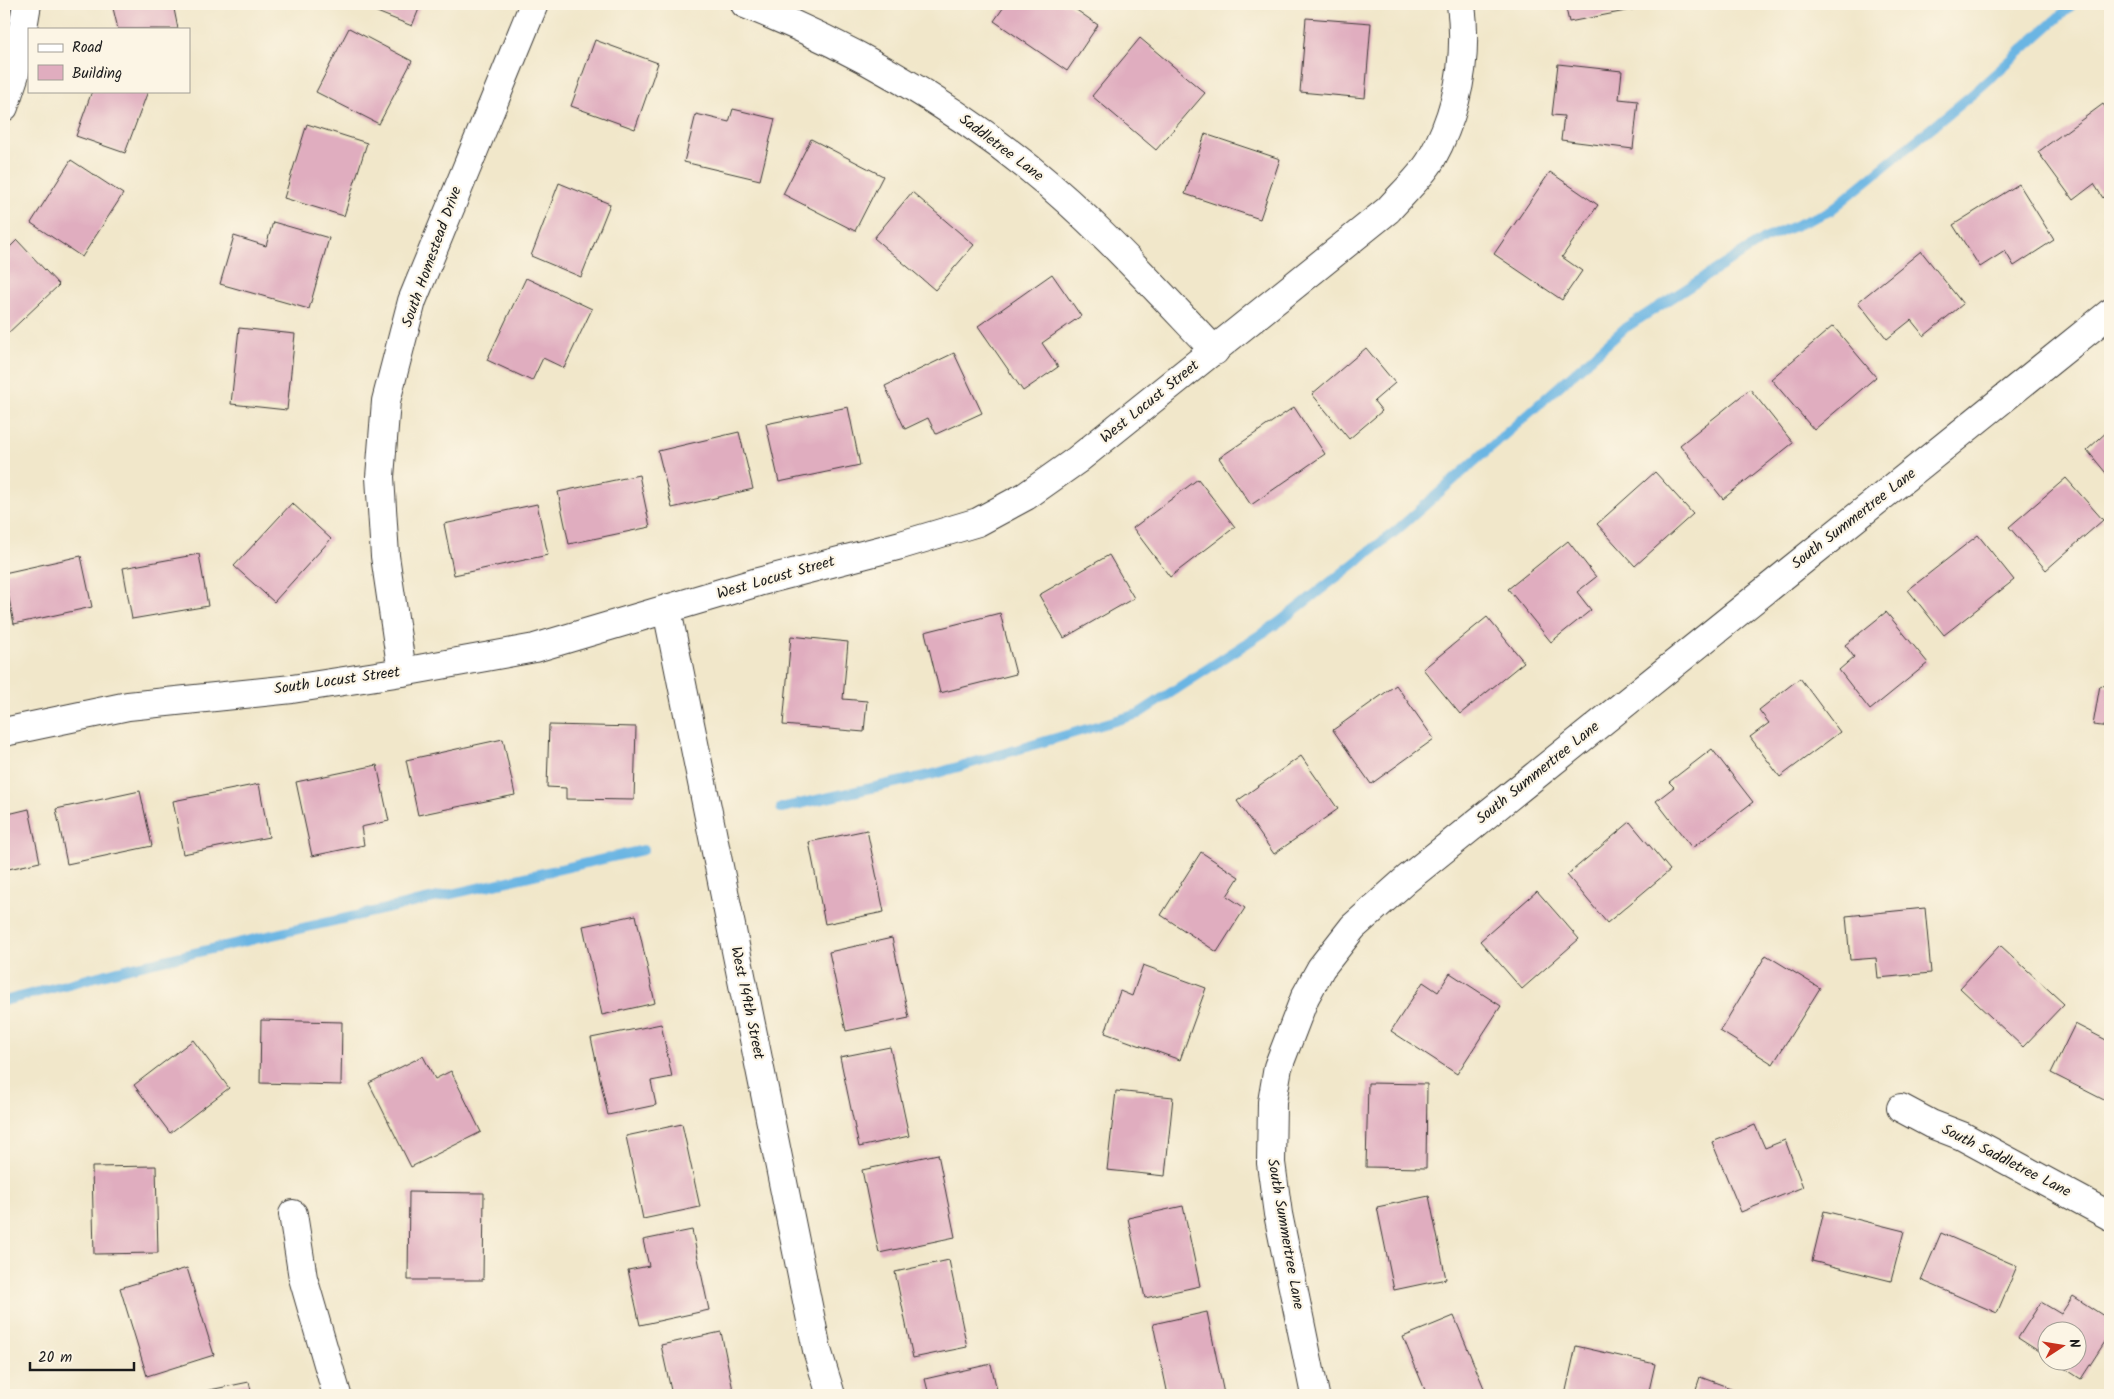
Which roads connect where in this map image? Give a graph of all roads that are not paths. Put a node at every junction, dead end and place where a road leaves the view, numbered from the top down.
1 (27, 4) edge
2 (534, 4) edge
3 (745, 4) edge
4 (1461, 4) edge
5 (4, 107) edge
6 (2110, 313) edge
7 (1215, 350) junction
8 (667, 610) junction
9 (402, 672) junction
10 (4, 732) edge
11 (1901, 1108) dead end
12 (293, 1214) dead end
13 (2110, 1216) edge
14 (337, 1395) edge
15 (831, 1395) edge
16 (1315, 1395) edge

1 - 5 street
2 - 9 street, South Homestead Drive
3 - 7 street, Saddletree Lane
4 - 7 street, West Locust Street
6 - 16 street, South Summertree Lane
7 - 8 street, West Locust Street
8 - 9 street, South Locust Street
8 - 15 street, West 149th Street
9 - 10 street, South Locust Street
11 - 13 street, South Saddletree Lane
12 - 14 street

